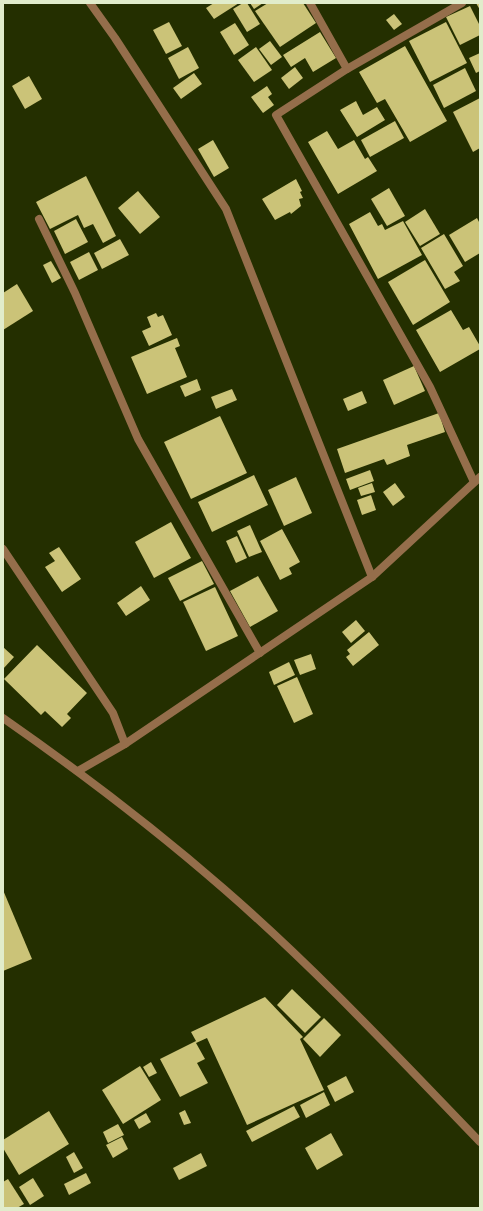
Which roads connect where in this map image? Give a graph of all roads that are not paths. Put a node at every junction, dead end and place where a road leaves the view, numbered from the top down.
1 (90, 3) edge
2 (310, 3) edge
3 (462, 3) edge
4 (347, 69) junction
5 (39, 219) dead end
6 (477, 480) edge
7 (3, 549) edge
8 (372, 576) junction
9 (260, 652) junction
10 (3, 718) edge
11 (125, 744) junction
12 (78, 771) junction
13 (480, 1142) edge

1 - 8 street
2 - 4 street
3 - 4 street
4 - 6 street
5 - 9 street
6 - 8 street
7 - 11 street
8 - 9 street
9 - 11 street
10 - 12 street
11 - 12 street
12 - 13 street

